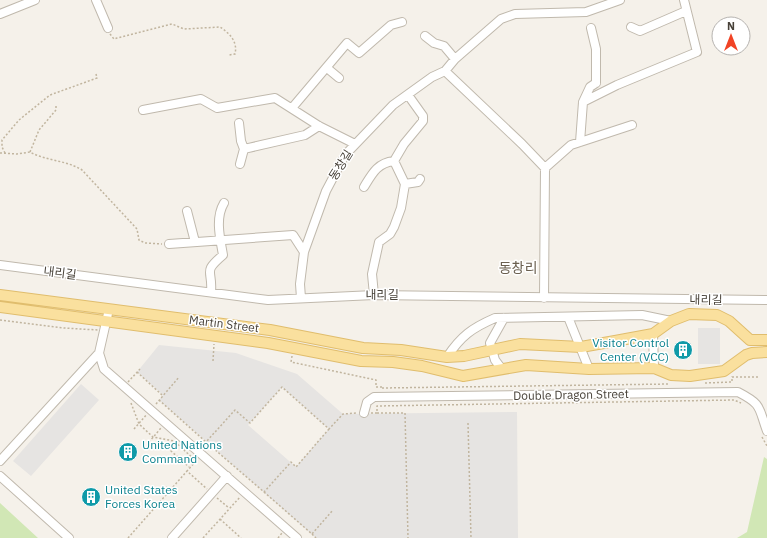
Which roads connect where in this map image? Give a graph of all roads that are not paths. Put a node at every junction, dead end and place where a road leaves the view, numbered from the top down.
1 (35, 0) edge
2 (96, 0) edge
3 (620, 0) edge
4 (684, 0) edge
5 (686, 11) junction
6 (0, 14) edge
7 (402, 22) dead end
8 (631, 27) dead end
9 (108, 28) road end
10 (591, 28) dead end
11 (425, 36) dead end
12 (455, 59) junction
13 (327, 68) junction
14 (445, 71) junction
15 (339, 78) dead end
16 (596, 83) junction
17 (606, 90) junction
18 (408, 95) junction
19 (583, 102) junction
20 (292, 108) junction
21 (143, 110) dead end
22 (240, 122) dead end
23 (632, 125) dead end
24 (319, 126) junction
25 (580, 142) junction
26 (355, 144) junction
27 (244, 149) junction
28 (394, 161) junction
29 (240, 164) dead end
30 (545, 168) junction
31 (420, 179) dead end
32 (405, 184) junction
33 (364, 188) dead end
34 (224, 203) dead end
35 (187, 211) dead end
36 (221, 240) junction
37 (195, 242) junction
38 (169, 244) road end
39 (304, 252) junction
40 (0, 265) edge
41 (211, 292) junction
42 (0, 295) edge
43 (374, 295) junction
44 (301, 298) junction
45 (544, 298) junction
46 (767, 300) edge
47 (0, 307) edge
48 (109, 310) junction
49 (504, 318) junction
50 (566, 318) junction
51 (671, 321) junction
52 (105, 326) junction
53 (653, 334) junction
54 (767, 340) edge
55 (581, 347) junction
56 (491, 350) junction
57 (767, 352) edge
58 (99, 353) junction
59 (447, 357) junction
60 (501, 368) junction
61 (654, 368) junction
62 (589, 369) junction
63 (364, 413) road end
64 (764, 431) edge
65 (0, 461) edge
66 (0, 476) edge
67 (227, 476) junction
68 (69, 538) edge
69 (172, 538) edge
70 (297, 538) edge

1 - 6 street
2 - 9 street
3 - 12 street, 동창길
4 - 5 street
5 - 8 street
5 - 17 street
7 - 13 street
10 - 16 street
11 - 12 street
12 - 14 street, 동창길
13 - 15 street
13 - 20 street
14 - 18 street, 동창길
14 - 30 street
16 - 17 street
16 - 19 street
17 - 19 street
18 - 26 street, 동창길
18 - 28 street
19 - 25 street
20 - 21 street
20 - 24 street
22 - 27 street
23 - 25 street
24 - 26 street
24 - 27 street
25 - 30 street
26 - 39 street, 동창길
27 - 29 street
28 - 32 street
28 - 33 street
30 - 45 street
31 - 32 street
32 - 43 street
34 - 36 street
35 - 37 street
36 - 37 street
36 - 39 street
36 - 41 street
37 - 38 street
39 - 44 street, 동창길
40 - 41 street, 내리길
41 - 44 street, 내리길
42 - 48 main road, Martin Street
43 - 44 street, 내리길
43 - 45 street, 내리길
45 - 46 street, 내리길
47 - 52 main road, Martin Street
48 - 52 street
48 - 59 main road, Martin Street
49 - 50 street
49 - 56 street
49 - 59 street
50 - 51 street
50 - 55 street
51 - 53 main road
51 - 54 main road
52 - 58 street
52 - 60 main road, Martin Street
53 - 55 main road, Martin Street
53 - 61 street
55 - 56 main road, Martin Street
55 - 62 street
56 - 59 main road, Martin Street
56 - 60 street
57 - 61 main road, Martin Street
58 - 65 street
58 - 67 street
60 - 62 main road, Martin Street
61 - 62 main road, Martin Street
63 - 64 street, Double Dragon Street
66 - 68 street
67 - 69 street
67 - 70 street

